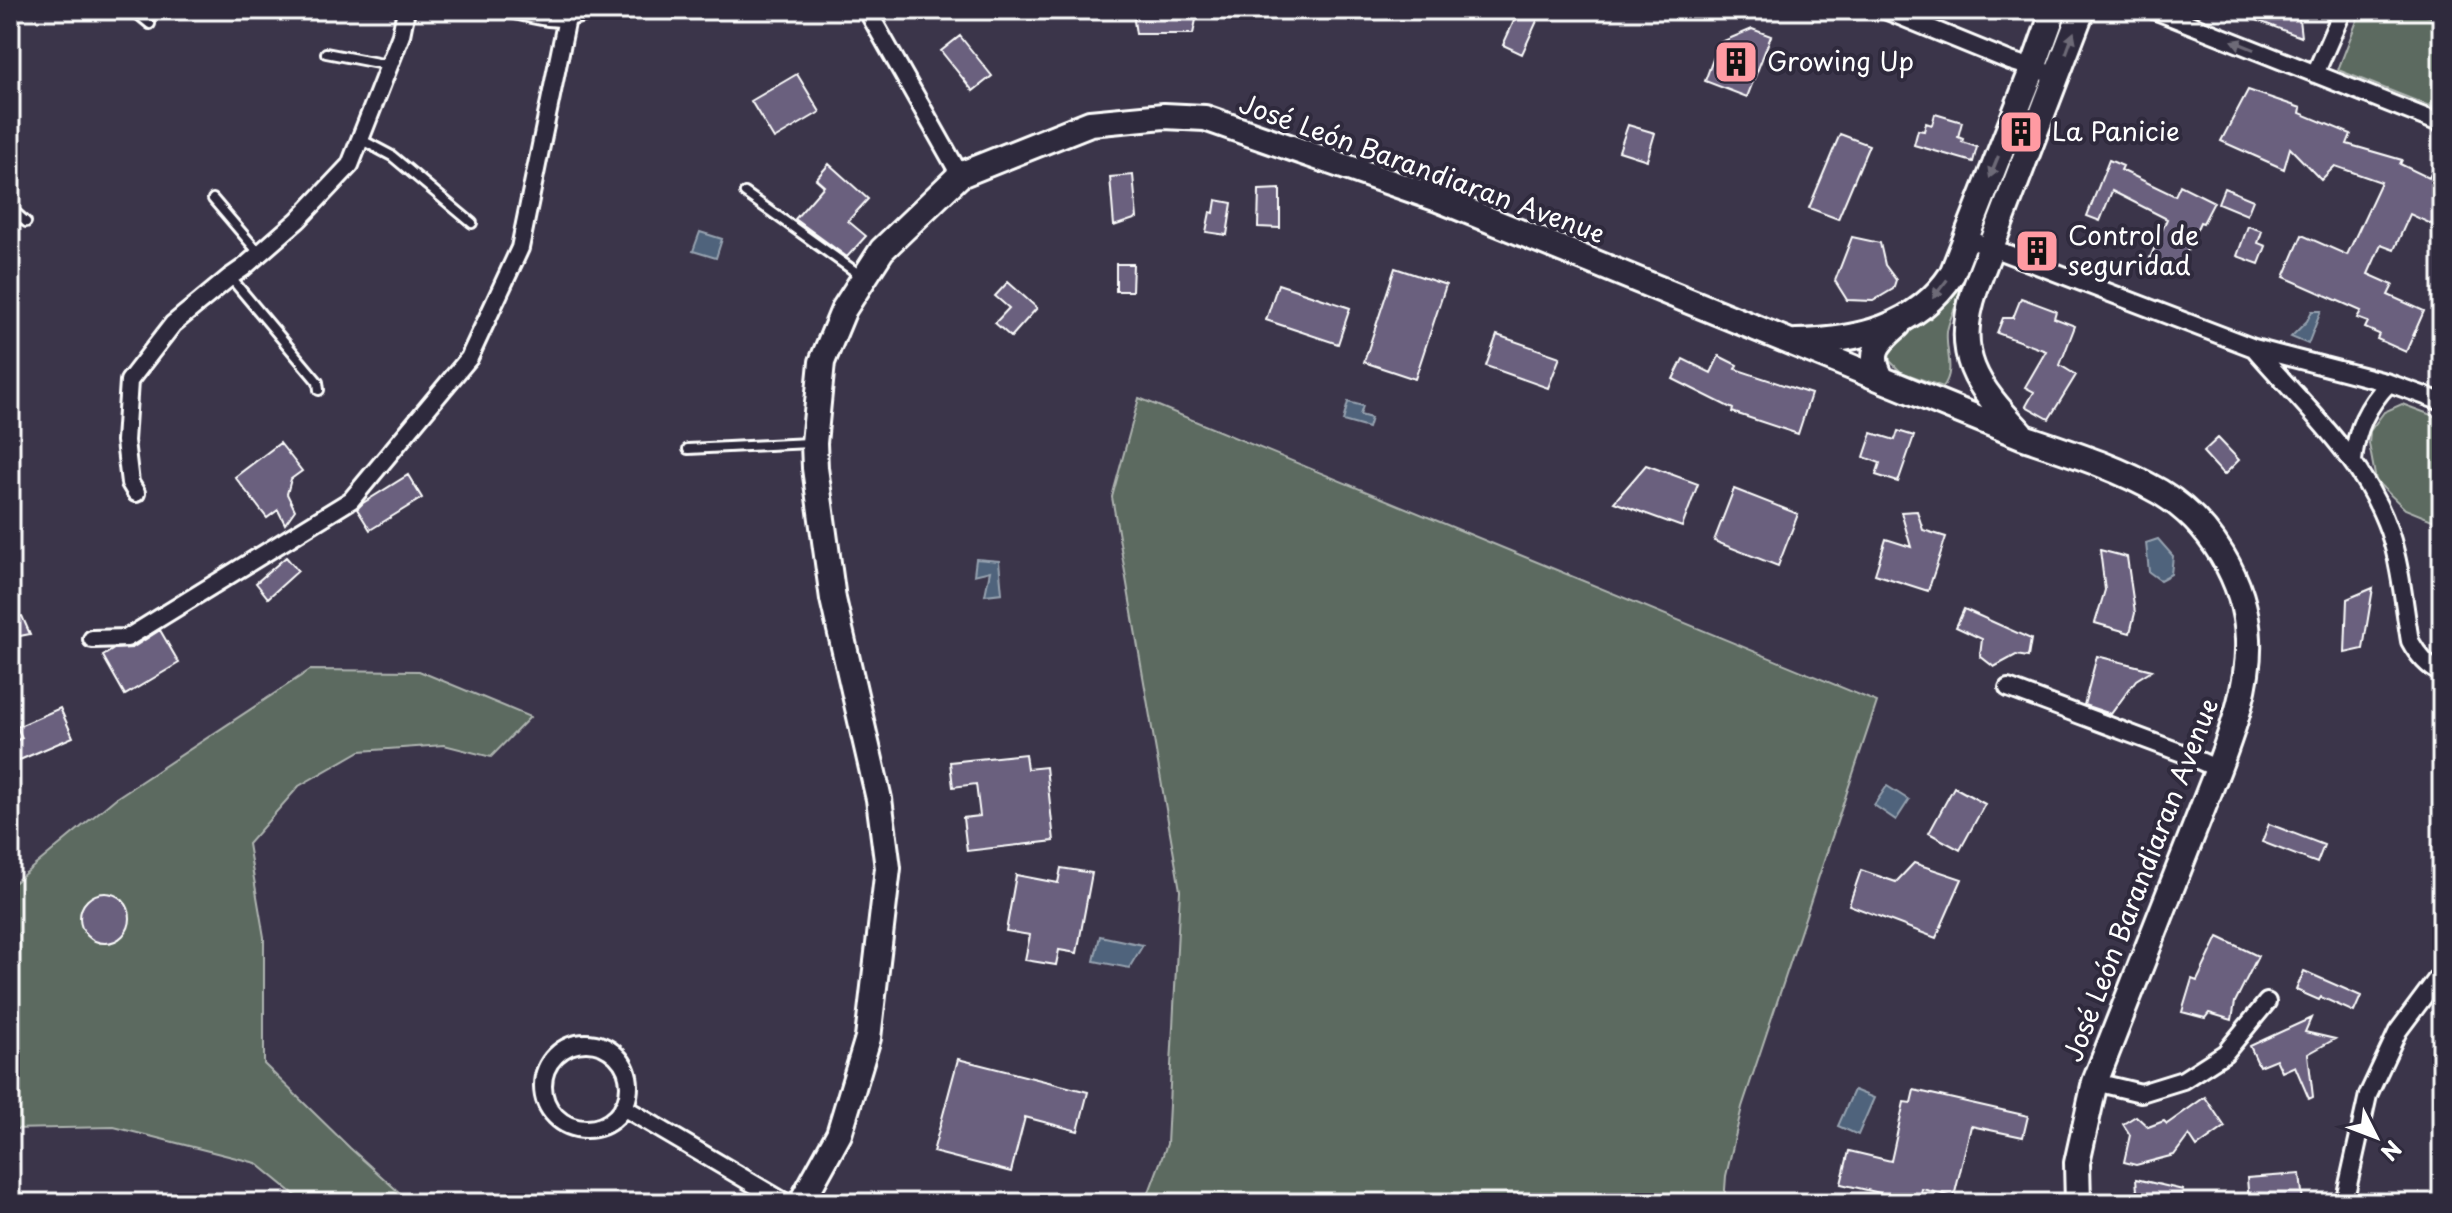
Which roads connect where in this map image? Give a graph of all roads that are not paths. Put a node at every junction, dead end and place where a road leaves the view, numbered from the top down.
1 (133, 10) edge
2 (406, 10) edge
3 (515, 10) edge
4 (589, 10) edge
5 (867, 10) edge
6 (1885, 10) edge
7 (2054, 10) edge
8 (2082, 10) edge
9 (2154, 10) edge
10 (2343, 10) edge
11 (567, 18) junction
12 (150, 24) dead end
13 (326, 53) dead end
14 (389, 65) junction
15 (2033, 68) junction
16 (2315, 74) junction
17 (2058, 76) junction
18 (2442, 124) edge
19 (360, 139) junction
20 (960, 175) junction
21 (745, 193) dead end
22 (213, 199) dead end
23 (10, 208) edge
24 (26, 222) dead end
25 (472, 223) dead end
26 (1966, 238) junction
27 (1990, 249) junction
28 (260, 254) junction
29 (230, 277) junction
30 (864, 278) junction
31 (1903, 321) junction
32 (1788, 342) junction
33 (2254, 348) junction
34 (1971, 365) junction
35 (1882, 379) junction
36 (2389, 383) junction
37 (319, 390) dead end
38 (1928, 398) junction
39 (2442, 402) edge
40 (2024, 437) junction
41 (814, 443) junction
42 (688, 449) dead end
43 (2353, 461) junction
44 (136, 493) dead end
45 (92, 639) dead end
46 (2442, 674) edge
47 (2008, 688) dead end
48 (2218, 769) junction
49 (2442, 972) edge
50 (2267, 1002) dead end
51 (2095, 1082) junction
52 (623, 1107) junction
53 (786, 1203) edge
54 (801, 1203) edge
55 (2078, 1203) edge
56 (2344, 1203) edge

1 - 12 lane
2 - 14 street
3 - 11 street
4 - 11 street
5 - 20 street
6 - 15 street
7 - 15 street
17 -> 8 street
16 -> 9 street
10 - 16 street
11 - 45 street
13 - 14 lane
14 - 19 street
15 - 17 street
15 -> 26 street
16 - 18 street
17 - 27 street
19 - 25 lane
19 - 28 street
20 - 30 street, José León Barandiaran Avenue
20 - 32 street, José León Barandiaran Avenue
21 - 30 lane
22 - 28 lane
23 - 24 lane
26 - 27 street
26 -> 31 street
27 - 33 street
27 - 34 street
28 - 29 street
29 - 37 lane
29 - 44 street
30 - 41 street, José León Barandiaran Avenue
31 - 32 street
31 - 35 street
32 - 35 street, José León Barandiaran Avenue
33 - 36 street
33 - 43 street
34 - 38 street
34 - 40 street
35 - 38 street, José León Barandiaran Avenue
36 - 39 street
36 - 43 street
38 - 40 street, José León Barandiaran Avenue
40 - 48 street, José León Barandiaran Avenue
41 - 42 lane
41 - 54 street, José León Barandiaran Avenue
43 - 46 street
47 - 48 street
48 - 51 street, José León Barandiaran Avenue
49 - 56 street
50 - 51 street
51 - 55 street, José León Barandiaran Avenue
52 - 52 street
52 - 53 street

